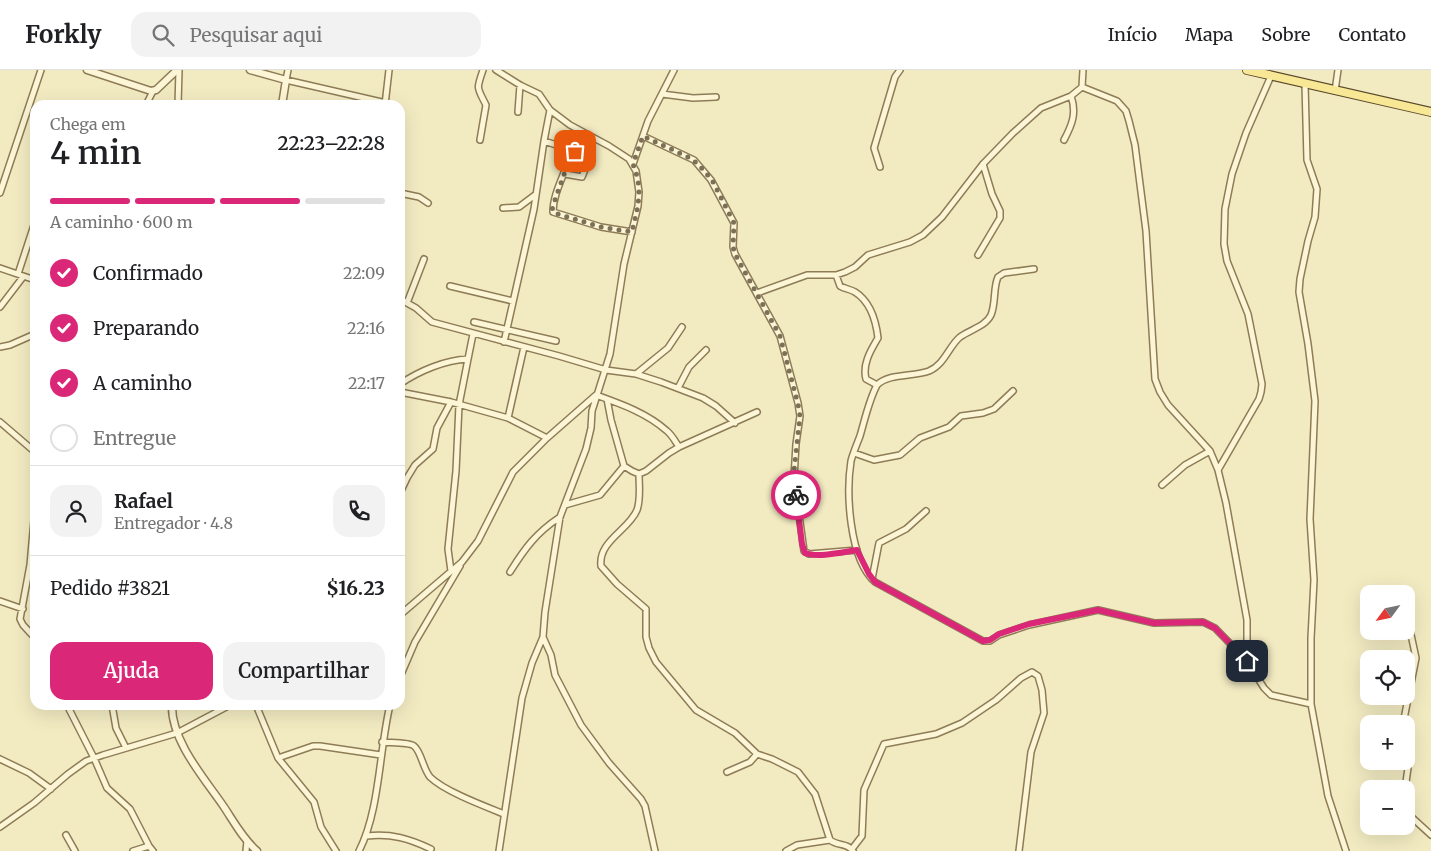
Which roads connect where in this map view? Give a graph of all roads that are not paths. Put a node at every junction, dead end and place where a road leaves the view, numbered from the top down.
1 (41, 70) edge
2 (87, 70) edge
3 (178, 70) edge
4 (250, 70) edge
5 (288, 70) edge
6 (389, 70) edge
7 (483, 70) edge
8 (496, 70) edge
9 (674, 70) edge
10 (900, 70) edge
11 (1083, 70) edge
12 (1247, 70) edge
13 (1338, 70) edge
14 (1271, 76) junction
15 (286, 80) junction
16 (1305, 84) junction
17 (520, 85) junction
18 (1082, 87) junction
19 (153, 91) junction
20 (1335, 91) junction
21 (662, 94) junction
22 (1071, 96) junction
23 (716, 97) dead end
24 (31, 100) edge
25 (148, 100) edge
26 (178, 100) edge
27 (283, 100) edge
28 (368, 100) edge
29 (385, 100) edge
30 (30, 103) edge
31 (550, 110) junction
32 (518, 112) dead end
33 (1431, 112) edge
34 (643, 136) junction
35 (480, 140) dead end
36 (544, 140) junction
37 (1064, 140) dead end
38 (575, 151) junction
39 (586, 155) dead end
40 (633, 164) junction
41 (983, 164) junction
42 (586, 167) dead end
43 (880, 167) dead end
44 (565, 174) junction
45 (0, 193) edge
46 (405, 194) edge
47 (535, 195) junction
48 (428, 204) dead end
49 (502, 208) dead end
50 (632, 232) junction
51 (30, 240) edge
52 (978, 255) dead end
53 (424, 259) dead end
54 (0, 268) edge
55 (1034, 269) dead end
56 (836, 275) junction
57 (20, 276) junction
58 (30, 279) edge
59 (450, 286) dead end
60 (757, 293) junction
61 (513, 301) junction
62 (407, 303) joint
63 (0, 307) edge
64 (474, 322) dead end
65 (682, 327) dead end
66 (507, 330) junction
67 (473, 334) junction
68 (30, 336) edge
69 (556, 341) dead end
70 (504, 342) junction
71 (0, 347) edge
72 (524, 347) junction
73 (706, 350) dead end
74 (468, 359) junction
75 (606, 370) junction
76 (636, 374) junction
77 (405, 381) edge
78 (877, 385) junction
79 (678, 388) junction
80 (1013, 391) dead end
81 (405, 393) edge
82 (596, 395) junction
83 (608, 399) junction
84 (451, 402) junction
85 (459, 405) junction
86 (756, 412) dead end
87 (508, 418) junction
88 (0, 422) edge
89 (735, 423) junction
90 (548, 438) junction
91 (679, 447) junction
92 (30, 448) edge
93 (1210, 451) junction
94 (854, 453) junction
95 (624, 466) junction
96 (1218, 470) junction
97 (639, 474) junction
98 (405, 480) edge
99 (1162, 485) dead end
100 (565, 505) junction
101 (926, 511) dead end
102 (560, 517) junction
103 (857, 550) junction
104 (462, 562) junction
105 (30, 565) edge
106 (451, 571) junction
107 (510, 572) dead end
108 (872, 579) junction
109 (0, 601) edge
110 (23, 609) junction
111 (405, 611) edge
112 (30, 632) edge
113 (543, 637) junction
114 (1412, 640) edge
115 (1247, 661) junction
116 (405, 665) edge
117 (1311, 704) junction
118 (70, 710) edge
119 (113, 710) edge
120 (172, 710) edge
121 (221, 710) edge
122 (258, 710) edge
123 (389, 710) edge
124 (1405, 715) edge
125 (177, 734) junction
126 (382, 742) junction
127 (126, 748) junction
128 (757, 754) junction
129 (381, 756) junction
130 (94, 758) junction
131 (278, 758) junction
132 (0, 759) edge
133 (727, 772) dead end
134 (51, 789) junction
135 (504, 814) junction
136 (1415, 820) edge
137 (0, 827) edge
138 (66, 835) dead end
139 (1431, 835) edge
140 (367, 836) junction
141 (830, 840) junction
142 (248, 841) junction
143 (151, 849) edge
144 (431, 849) dead end
145 (500, 850) edge
146 (853, 850) edge
147 (75, 851) edge
148 (133, 851) edge
149 (246, 851) edge
150 (257, 851) edge
151 (336, 851) edge
152 (359, 851) edge
153 (654, 851) edge
154 (786, 851) edge
155 (1019, 851) edge
156 (1346, 851) edge

1 - 24 street
2 - 19 street
3 - 19 street
3 - 26 street
4 - 15 street
5 - 15 street
6 - 29 street
7 - 35 street
8 - 17 street
9 - 21 street
10 - 43 street
11 - 18 street
12 - 14 main road
13 - 20 street
14 - 16 main road
14 - 96 street
15 - 27 street
15 - 28 street
16 - 20 main road
16 - 117 street
17 - 31 street
17 - 32 street
18 - 22 street
18 - 93 street
19 - 25 street
20 - 33 main road
21 - 23 street
21 - 34 street
22 - 37 street
22 - 41 street
30 - 45 street
31 - 36 street
31 - 40 street
34 - 40 street
34 - 60 street
36 - 38 street
36 - 47 street
38 - 39 street
38 - 44 street
40 - 50 street
41 - 52 street
41 - 56 street
42 - 44 street
44 - 50 street
46 - 48 street
47 - 49 street
47 - 61 street
50 - 75 street
51 - 57 street
53 - 62 street
54 - 57 street
55 - 78 street
56 - 60 street
56 - 78 street
57 - 58 street
57 - 63 street
59 - 61 street
60 - 103 street
61 - 66 street
62 - 67 street
64 - 66 street
65 - 76 street
66 - 69 street
66 - 70 street
67 - 70 street
67 - 74 street
68 - 71 street
70 - 72 street
72 - 75 street
72 - 87 street
73 - 79 street
74 - 77 street
74 - 85 street
75 - 76 street
75 - 82 street
76 - 79 street
78 - 94 street
79 - 89 street
80 - 94 street
81 - 84 street
82 - 83 street
82 - 90 street
82 - 100 street
83 - 91 street
83 - 95 street
84 - 85 street
84 - 98 street
85 - 87 street
85 - 106 street
86 - 89 street
87 - 90 street
88 - 92 street
89 - 91 street
90 - 104 street
91 - 97 street
93 - 96 street
93 - 99 street
94 - 103 street
95 - 97 street
95 - 100 street
96 - 115 street
97 - 128 street
100 - 102 street
101 - 108 street
102 - 107 street
102 - 113 street
103 - 108 street
104 - 106 street
104 - 116 street
105 - 110 street
106 - 111 street
108 - 115 street
109 - 110 street
110 - 112 street
113 - 135 street
113 - 153 street
114 - 124 street
115 - 117 street
117 - 156 street
118 - 130 street
119 - 127 street
120 - 125 street
121 - 125 street
122 - 131 street
123 - 126 street
125 - 127 street
125 - 142 street
126 - 129 street
126 - 135 street
127 - 130 street
128 - 133 street
128 - 141 street
129 - 131 street
129 - 140 street
130 - 134 street
130 - 143 street
131 - 151 street
132 - 134 street
134 - 137 street
135 - 145 street
136 - 139 street
138 - 147 street
140 - 144 street
140 - 152 street
141 - 146 street
141 - 154 street
142 - 149 street
142 - 150 street
143 - 148 street
146 - 155 street

